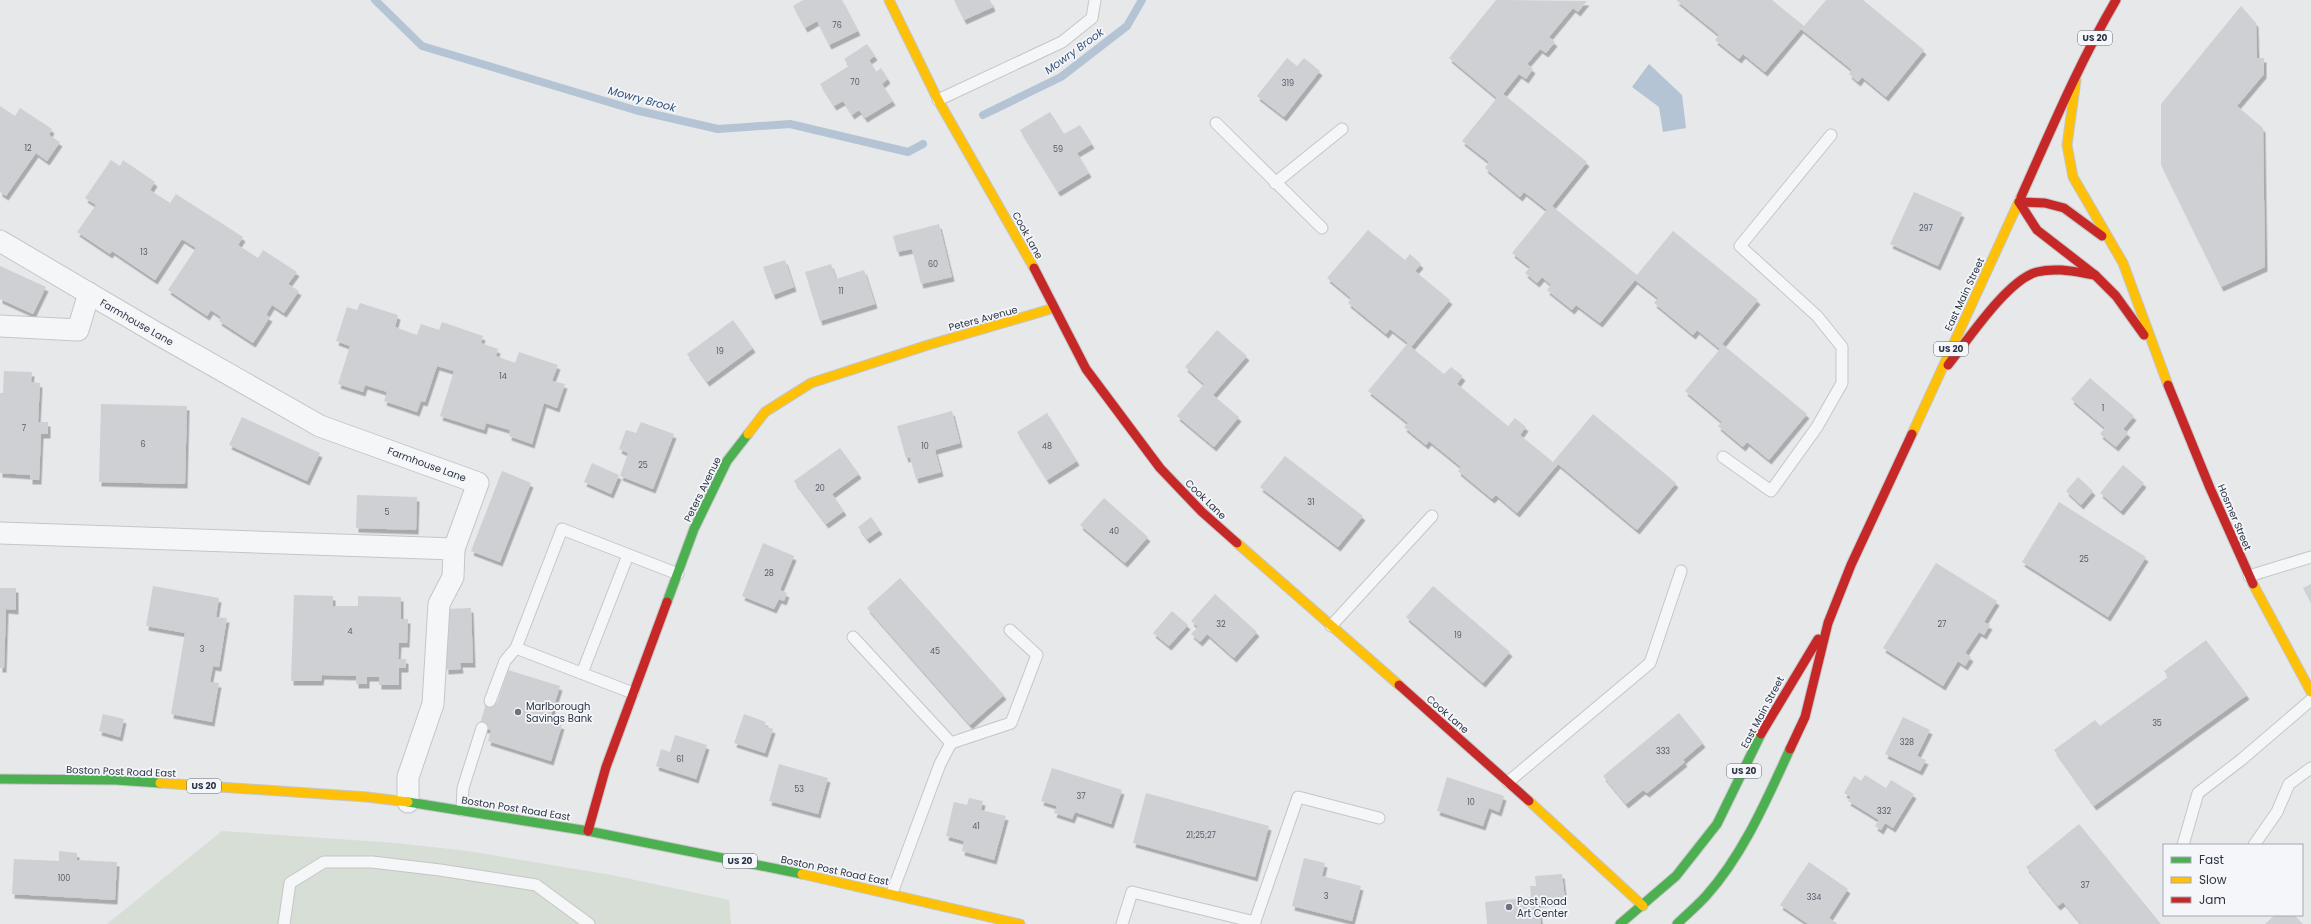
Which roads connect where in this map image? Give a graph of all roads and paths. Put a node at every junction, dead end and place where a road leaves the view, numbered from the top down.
1 (889, 0) edge
2 (1095, 0) edge
3 (2116, 0) edge
4 (2077, 77) junction
5 (938, 100) junction
6 (1216, 123) dead end
7 (1342, 129) dead end
8 (1830, 135) dead end
9 (1275, 184) junction
10 (2019, 202) junction
11 (1322, 228) dead end
12 (0, 241) edge
13 (2114, 245) junction
14 (2094, 275) junction
15 (89, 293) junction
16 (1054, 308) junction
17 (0, 326) edge
18 (2152, 345) junction
19 (1938, 378) junction
20 (1723, 457) dead end
21 (1432, 516) dead end
22 (0, 533) edge
23 (454, 549) junction
24 (628, 554) junction
25 (2311, 557) edge
26 (1681, 571) dead end
27 (678, 574) junction
28 (2250, 576) junction
29 (1828, 623) junction
30 (1331, 626) junction
31 (1010, 630) dead end
32 (853, 636) dead end
33 (516, 648) junction
34 (582, 673) junction
35 (2311, 692) edge
36 (633, 693) junction
37 (2311, 700) edge
38 (490, 701) dead end
39 (482, 728) dead end
40 (951, 743) junction
41 (2311, 768) edge
42 (0, 779) edge
43 (1508, 782) junction
44 (408, 802) junction
45 (462, 810) junction
46 (1379, 818) dead end
47 (588, 831) junction
48 (2183, 844) edge
49 (2255, 844) edge
50 (892, 893) junction
51 (1643, 906) junction
52 (992, 921) edge
53 (1681, 922) edge
54 (1254, 923) edge
55 (284, 924) edge
56 (588, 924) edge
57 (1020, 924) edge
58 (1122, 924) edge
59 (1620, 924) edge

1 - 5 main road, Cook Lane
2 - 5 lane
3 - 4 main road, East Main Street / US 20
4 - 10 main road, East Main Street / US 20
4 - 13 main road, Hosmer Street
5 - 16 main road, Cook Lane
6 - 9 lane
7 - 9 lane
8 - 20 lane
9 - 11 lane
10 - 13 main road
10 - 14 main road, Hosmer Street
10 - 19 main road, East Main Street / US 20
12 - 15 street, Farmhouse Lane
13 - 18 main road, Hosmer Street
14 - 18 main road, Hosmer Street
14 - 19 main road
15 - 17 street
15 - 23 street, Farmhouse Lane
16 - 27 main road, Peters Avenue
16 - 30 main road, Cook Lane
18 - 28 main road, Hosmer Street
19 - 29 main road, East Main Street / US 20
21 - 30 lane
22 - 23 street
23 - 44 street
24 - 27 lane
24 - 33 lane
24 - 34 lane
25 - 28 lane
26 - 43 lane
27 - 36 main road, Peters Avenue
28 - 35 main road, Hosmer Street
29 - 51 main road, East Main Street / US 20
29 - 53 main road, East Main Street / US 20
30 - 43 main road, Cook Lane
31 - 40 lane
32 - 40 lane
33 - 34 lane
33 - 38 lane
34 - 36 lane
36 - 47 main road, Peters Avenue
37 - 48 lane
39 - 45 lane
40 - 50 lane
41 - 49 lane
42 - 44 main road, Boston Post Road East / US 20
43 - 51 main road, Cook Lane
44 - 45 main road, Boston Post Road East / US 20
45 - 47 main road, Boston Post Road East / US 20
46 - 54 lane
47 - 50 main road, Boston Post Road East / US 20
50 - 52 main road, Boston Post Road East / US 20
51 - 59 main road, US 20
52 - 57 main road, Boston Post Road East / US 20
54 - 58 lane
55 - 56 lane

